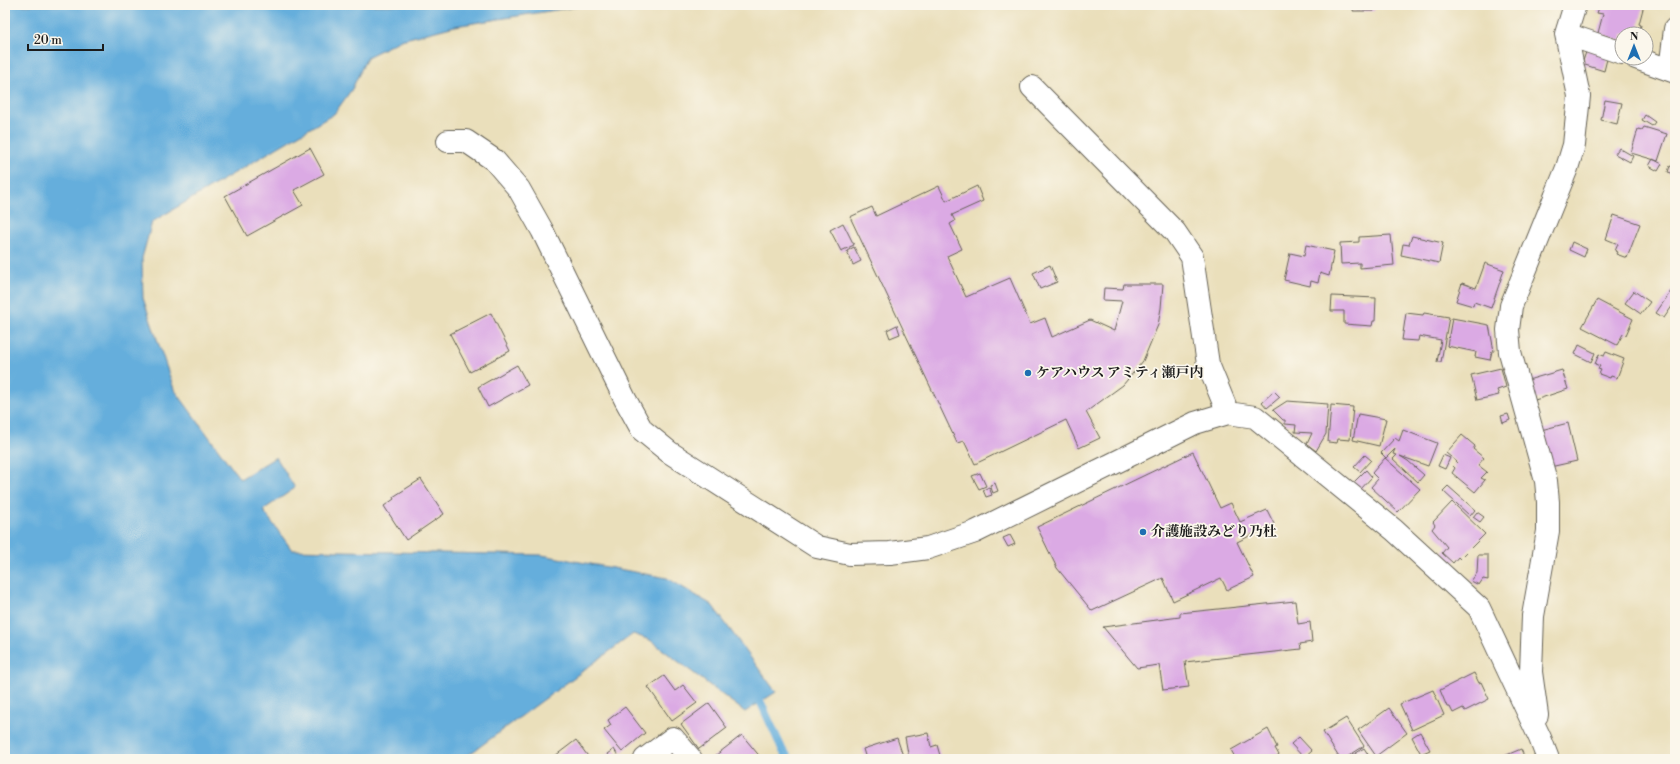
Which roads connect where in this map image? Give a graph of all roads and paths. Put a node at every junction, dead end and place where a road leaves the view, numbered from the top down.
1 (1575, 5) edge
2 (1675, 29) edge
3 (1566, 34) junction
4 (1614, 50) edge
5 (1654, 64) edge
6 (1673, 71) edge
7 (1032, 87) dead end
8 (448, 141) dead end
9 (1228, 413) junction
10 (1540, 738) junction
11 (645, 759) edge
12 (691, 759) edge
13 (1548, 759) edge

1 - 3 street
2 - 6 street
3 - 4 street
3 - 10 street
5 - 6 street
7 - 9 street
8 - 9 street
9 - 10 street
10 - 13 street
11 - 12 street

